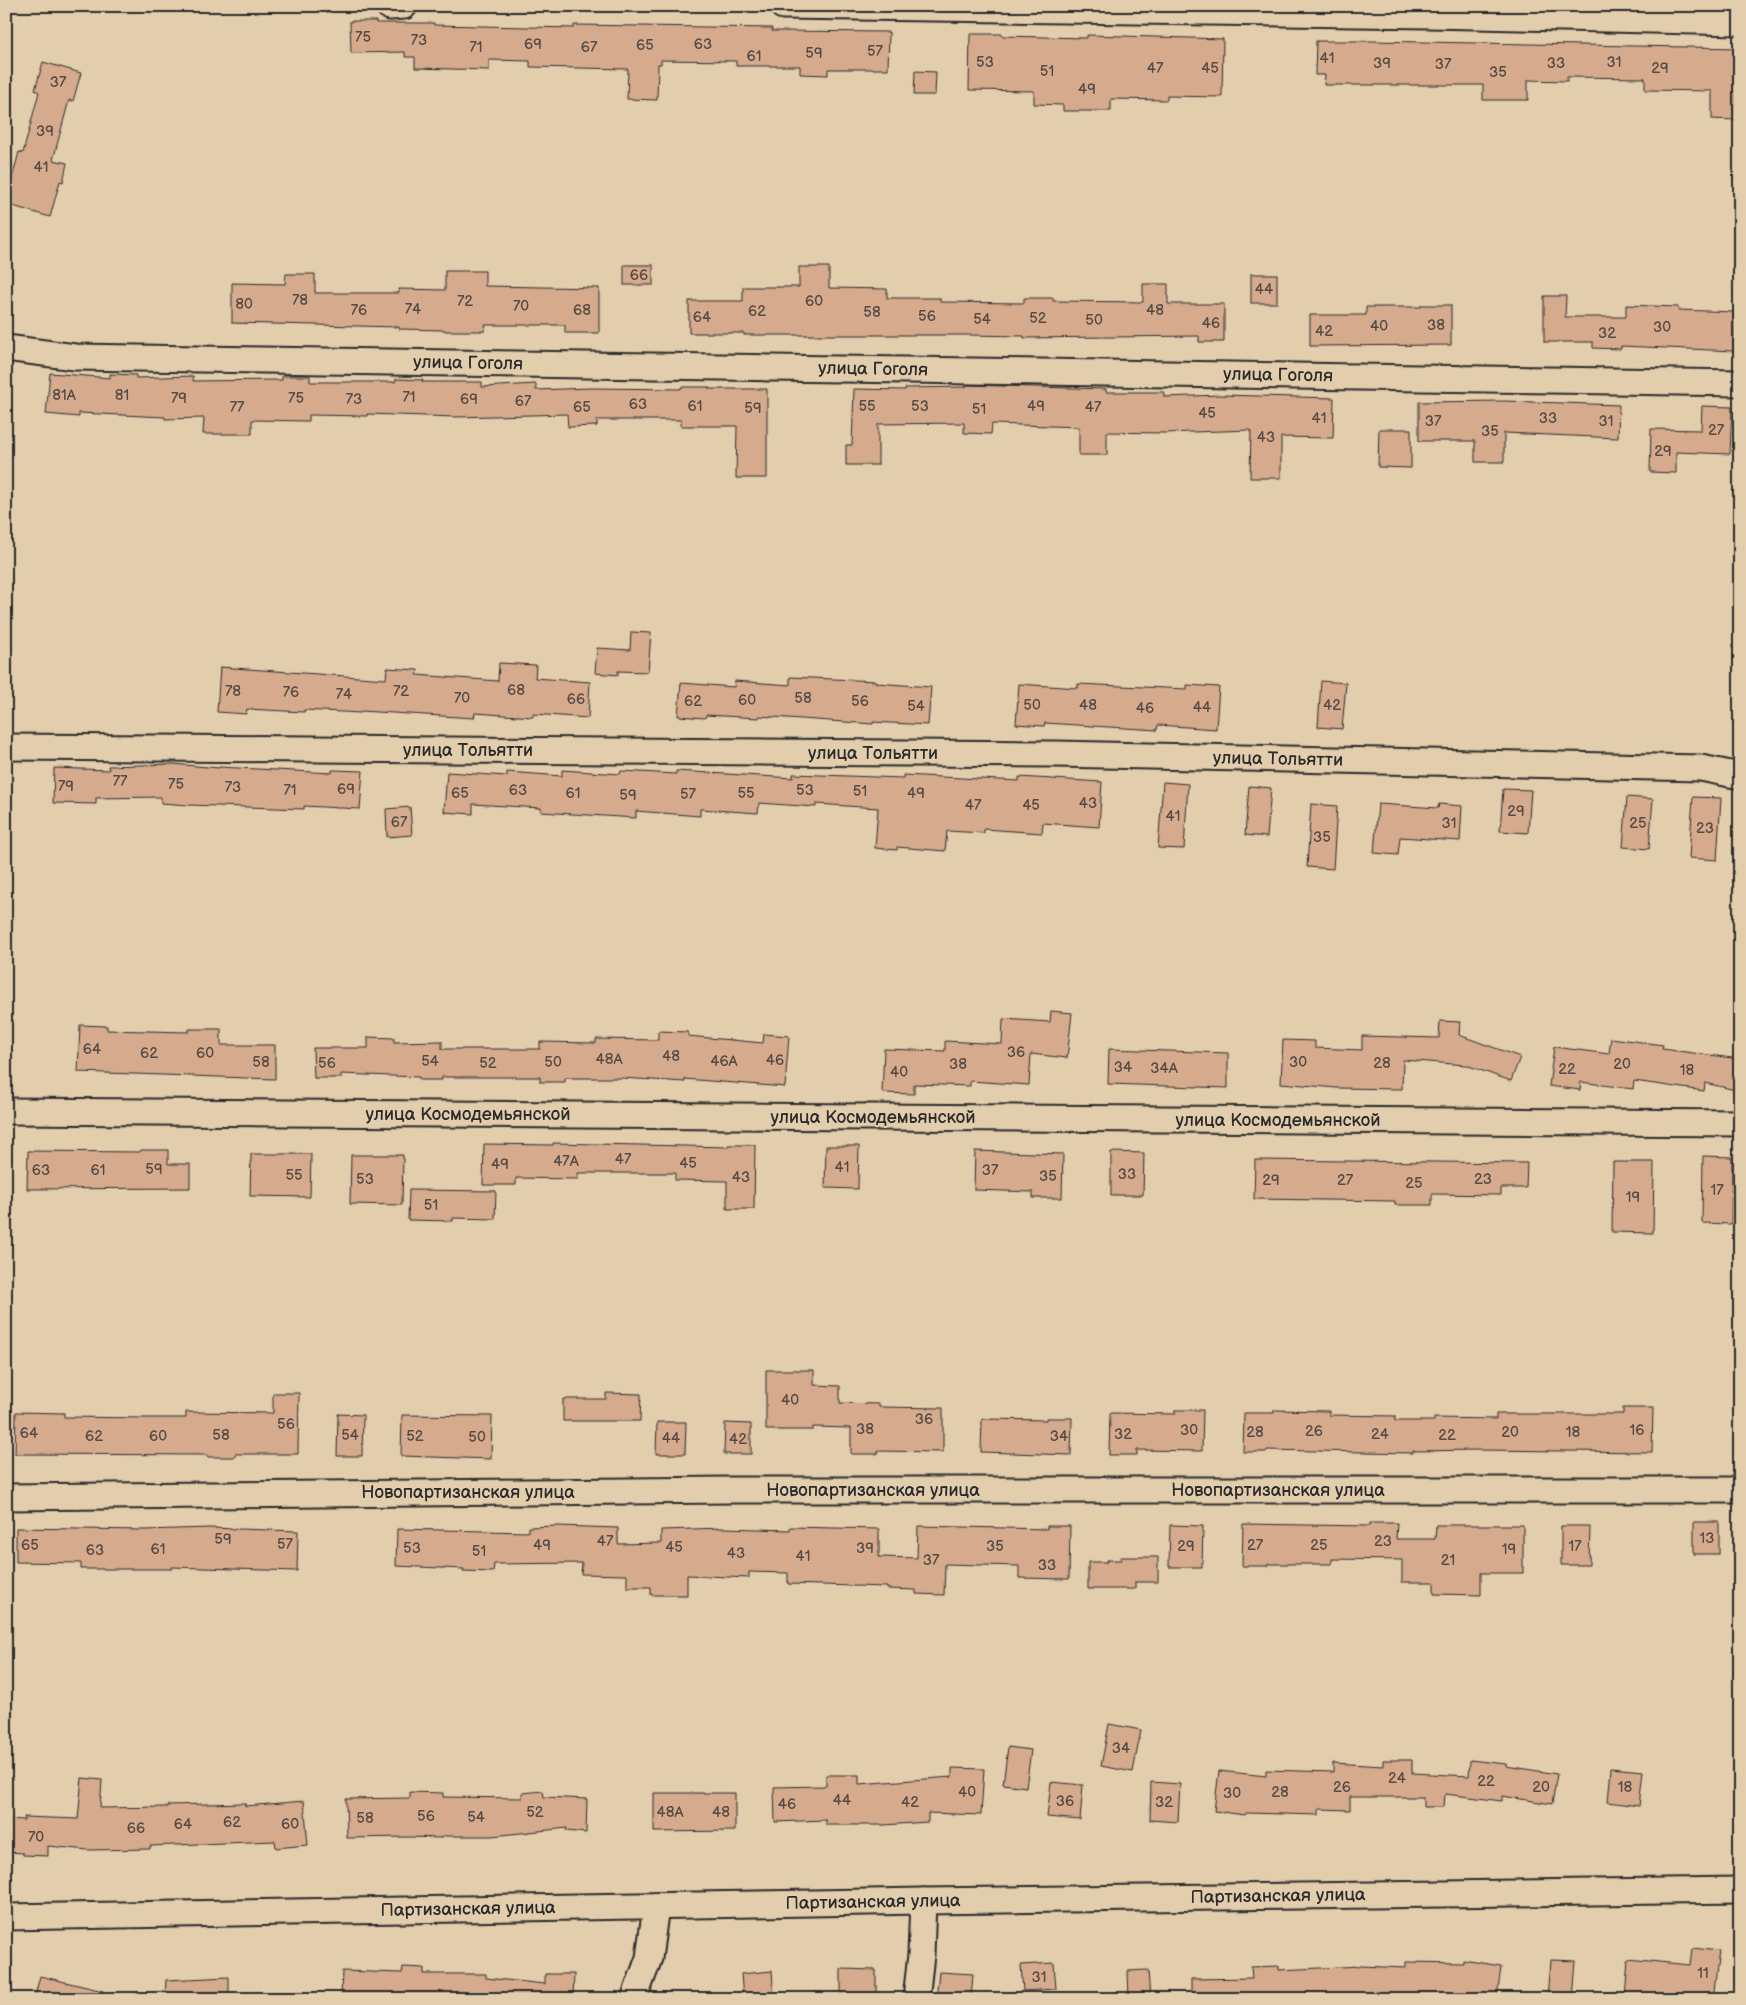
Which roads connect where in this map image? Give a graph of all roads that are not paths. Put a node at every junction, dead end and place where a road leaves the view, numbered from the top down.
1 (783, 6) edge
2 (1740, 22) edge
3 (6, 348) edge
4 (1740, 383) edge
5 (6, 747) edge
6 (1740, 776) edge
7 (6, 1111) edge
8 (1740, 1124) edge
9 (1740, 1490) edge
10 (6, 1497) edge
11 (1740, 1890) edge
12 (923, 1901) junction
13 (656, 1906) junction
14 (6, 1917) edge
15 (634, 1999) edge
16 (916, 1999) edge

1 - 2 street
3 - 4 street, улица Гоголя
5 - 6 street, улица Тольятти
7 - 8 street, улица Космодемьянской
9 - 10 street, Новопартизанская улица
11 - 12 street, Партизанская улица
12 - 13 street, Партизанская улица
12 - 16 street
13 - 14 street, Партизанская улица
13 - 15 street

